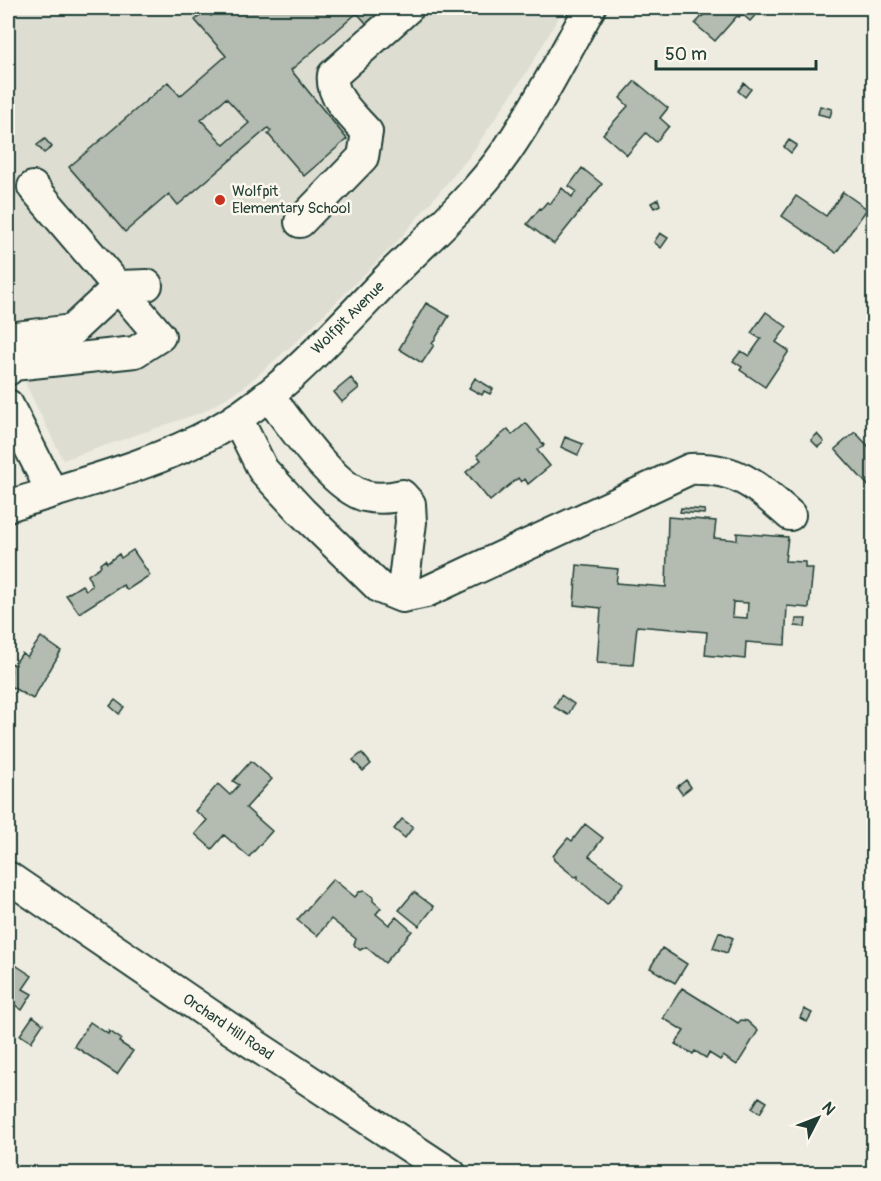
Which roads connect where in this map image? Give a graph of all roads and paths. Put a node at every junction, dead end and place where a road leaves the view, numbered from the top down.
1 (408, 8) edge
2 (590, 8) edge
3 (33, 187) dead end
4 (300, 222) dead end
5 (133, 285) junction
6 (8, 338) edge
7 (8, 370) edge
8 (268, 395) junction
9 (8, 405) edge
10 (237, 418) junction
11 (52, 492) junction
12 (8, 506) edge
13 (790, 514) dead end
14 (402, 597) junction
15 (8, 877) edge
16 (438, 1170) edge

1 - 4 street
2 - 8 street, Wolfpit Avenue
3 - 5 street
5 - 6 street
5 - 7 street
8 - 10 street, Wolfpit Avenue
8 - 14 street
9 - 11 street
10 - 11 street, Wolfpit Avenue
10 - 14 street
11 - 12 street, Wolfpit Avenue
13 - 14 street
15 - 16 street, Orchard Hill Road

